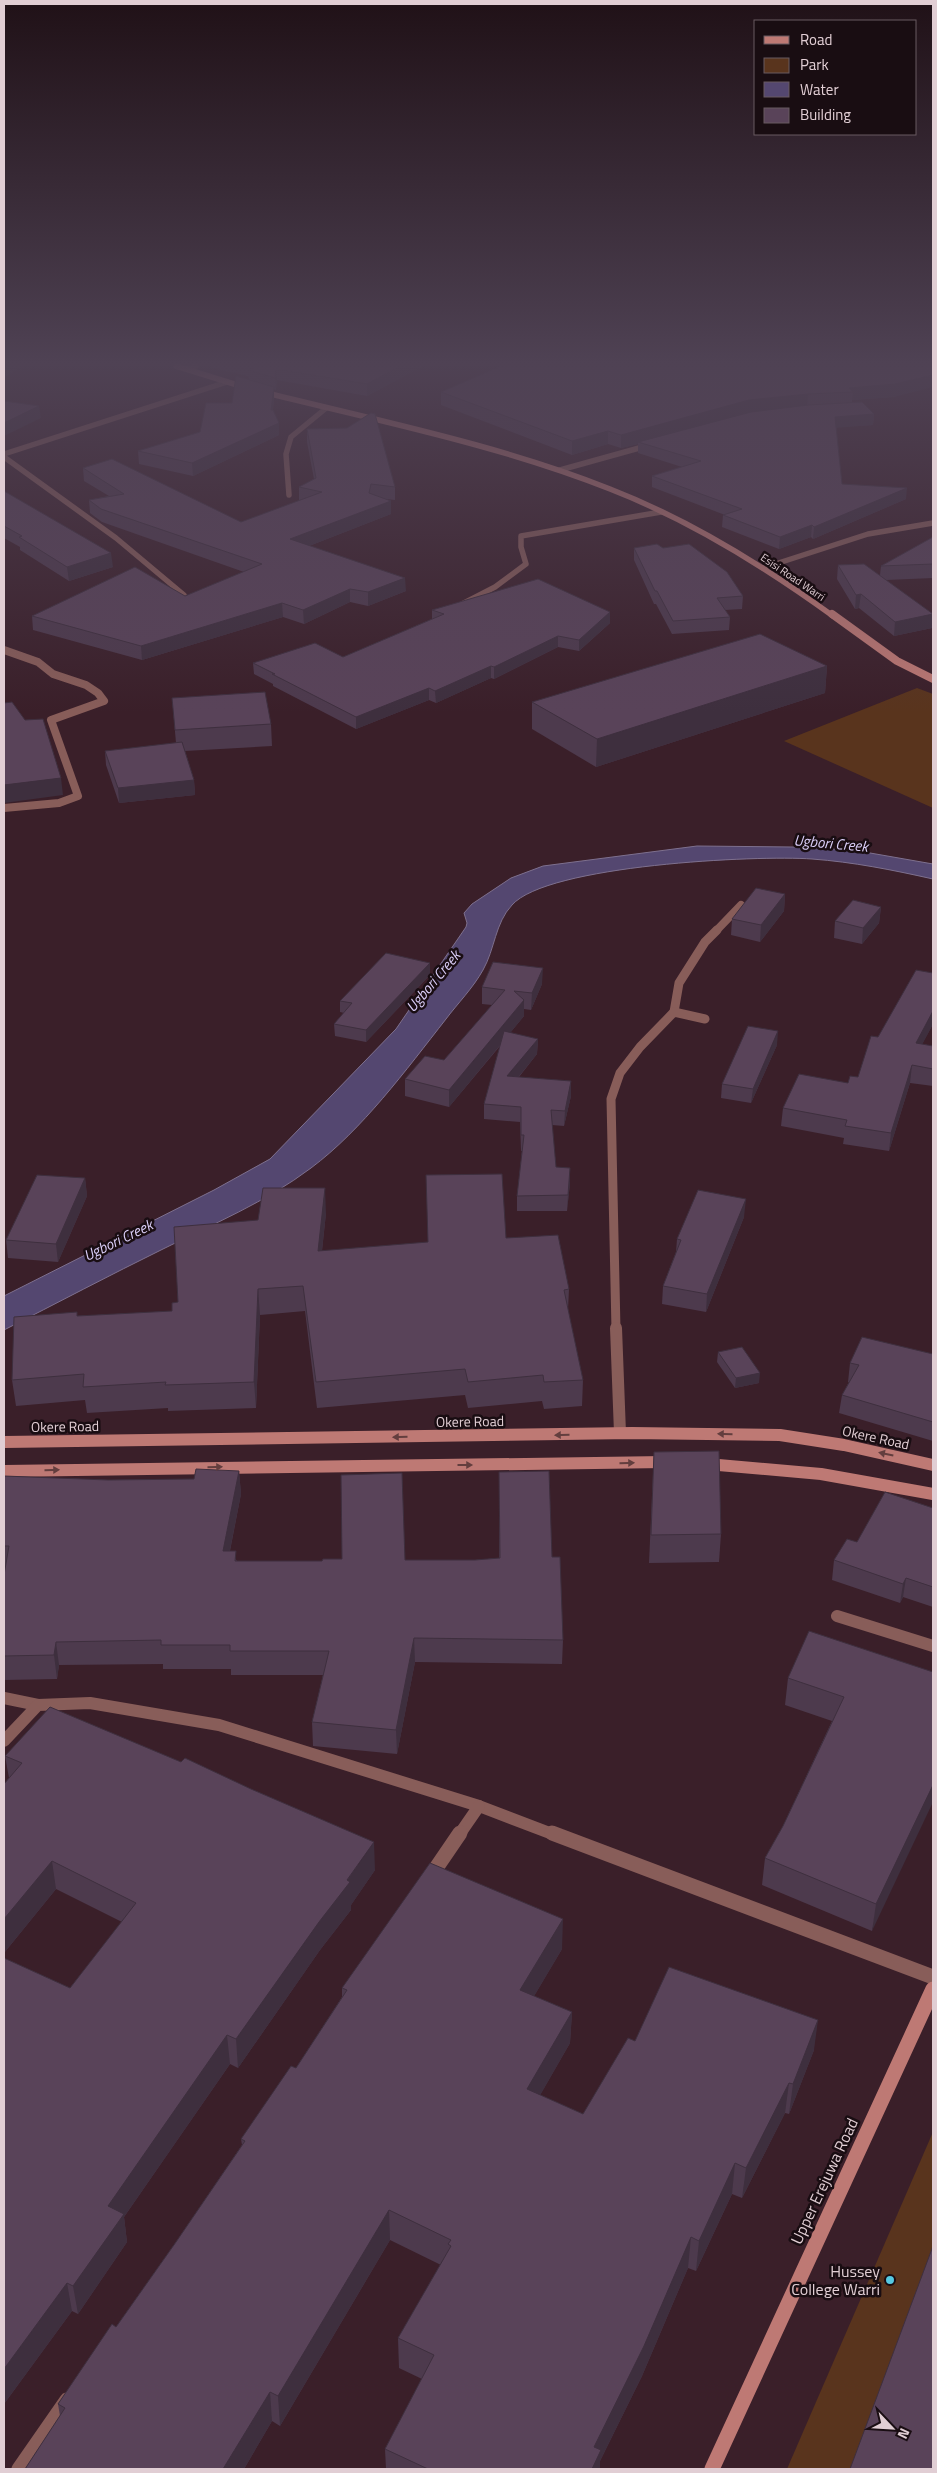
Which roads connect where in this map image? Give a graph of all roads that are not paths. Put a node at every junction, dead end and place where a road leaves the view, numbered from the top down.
1 (40, 481) edge
2 (288, 481) edge
3 (591, 481) edge
4 (289, 495) dead end
5 (661, 512) junction
6 (933, 523) edge
7 (763, 568) junction
8 (184, 595) edge
9 (454, 607) edge
10 (4, 650) edge
11 (933, 679) edge
12 (4, 808) edge
13 (741, 905) edge
14 (674, 1012) junction
15 (705, 1019) dead end
16 (620, 1433) junction
17 (4, 1442) edge
18 (679, 1462) edge
19 (698, 1463) edge
20 (933, 1465) edge
21 (4, 1471) edge
22 (933, 1494) edge
23 (837, 1616) dead end
24 (933, 1646) edge
25 (4, 1698) edge
26 (38, 1705) junction
27 (4, 1741) edge
28 (479, 1806) junction
29 (422, 1888) edge
30 (933, 1977) edge
31 (933, 1989) edge
32 (76, 2387) edge
33 (19, 2469) edge
34 (712, 2469) edge

1 - 8 street
2 - 4 street
3 - 5 street, Esisi Road Warri
5 - 7 street, Esisi Road Warri
5 - 9 street
6 - 7 street
7 - 11 street, Esisi Road Warri
10 - 12 street
13 - 14 street
14 - 15 street
14 - 16 street
16 -> 17 street, Okere Road
20 -> 16 street, Okere Road
21 -> 18 street
19 - 22 street
23 - 24 street
25 - 26 street
26 - 27 street
26 - 28 street
28 - 29 street
28 - 30 street
31 - 34 street, Upper Erejuwa Road
32 - 33 street

